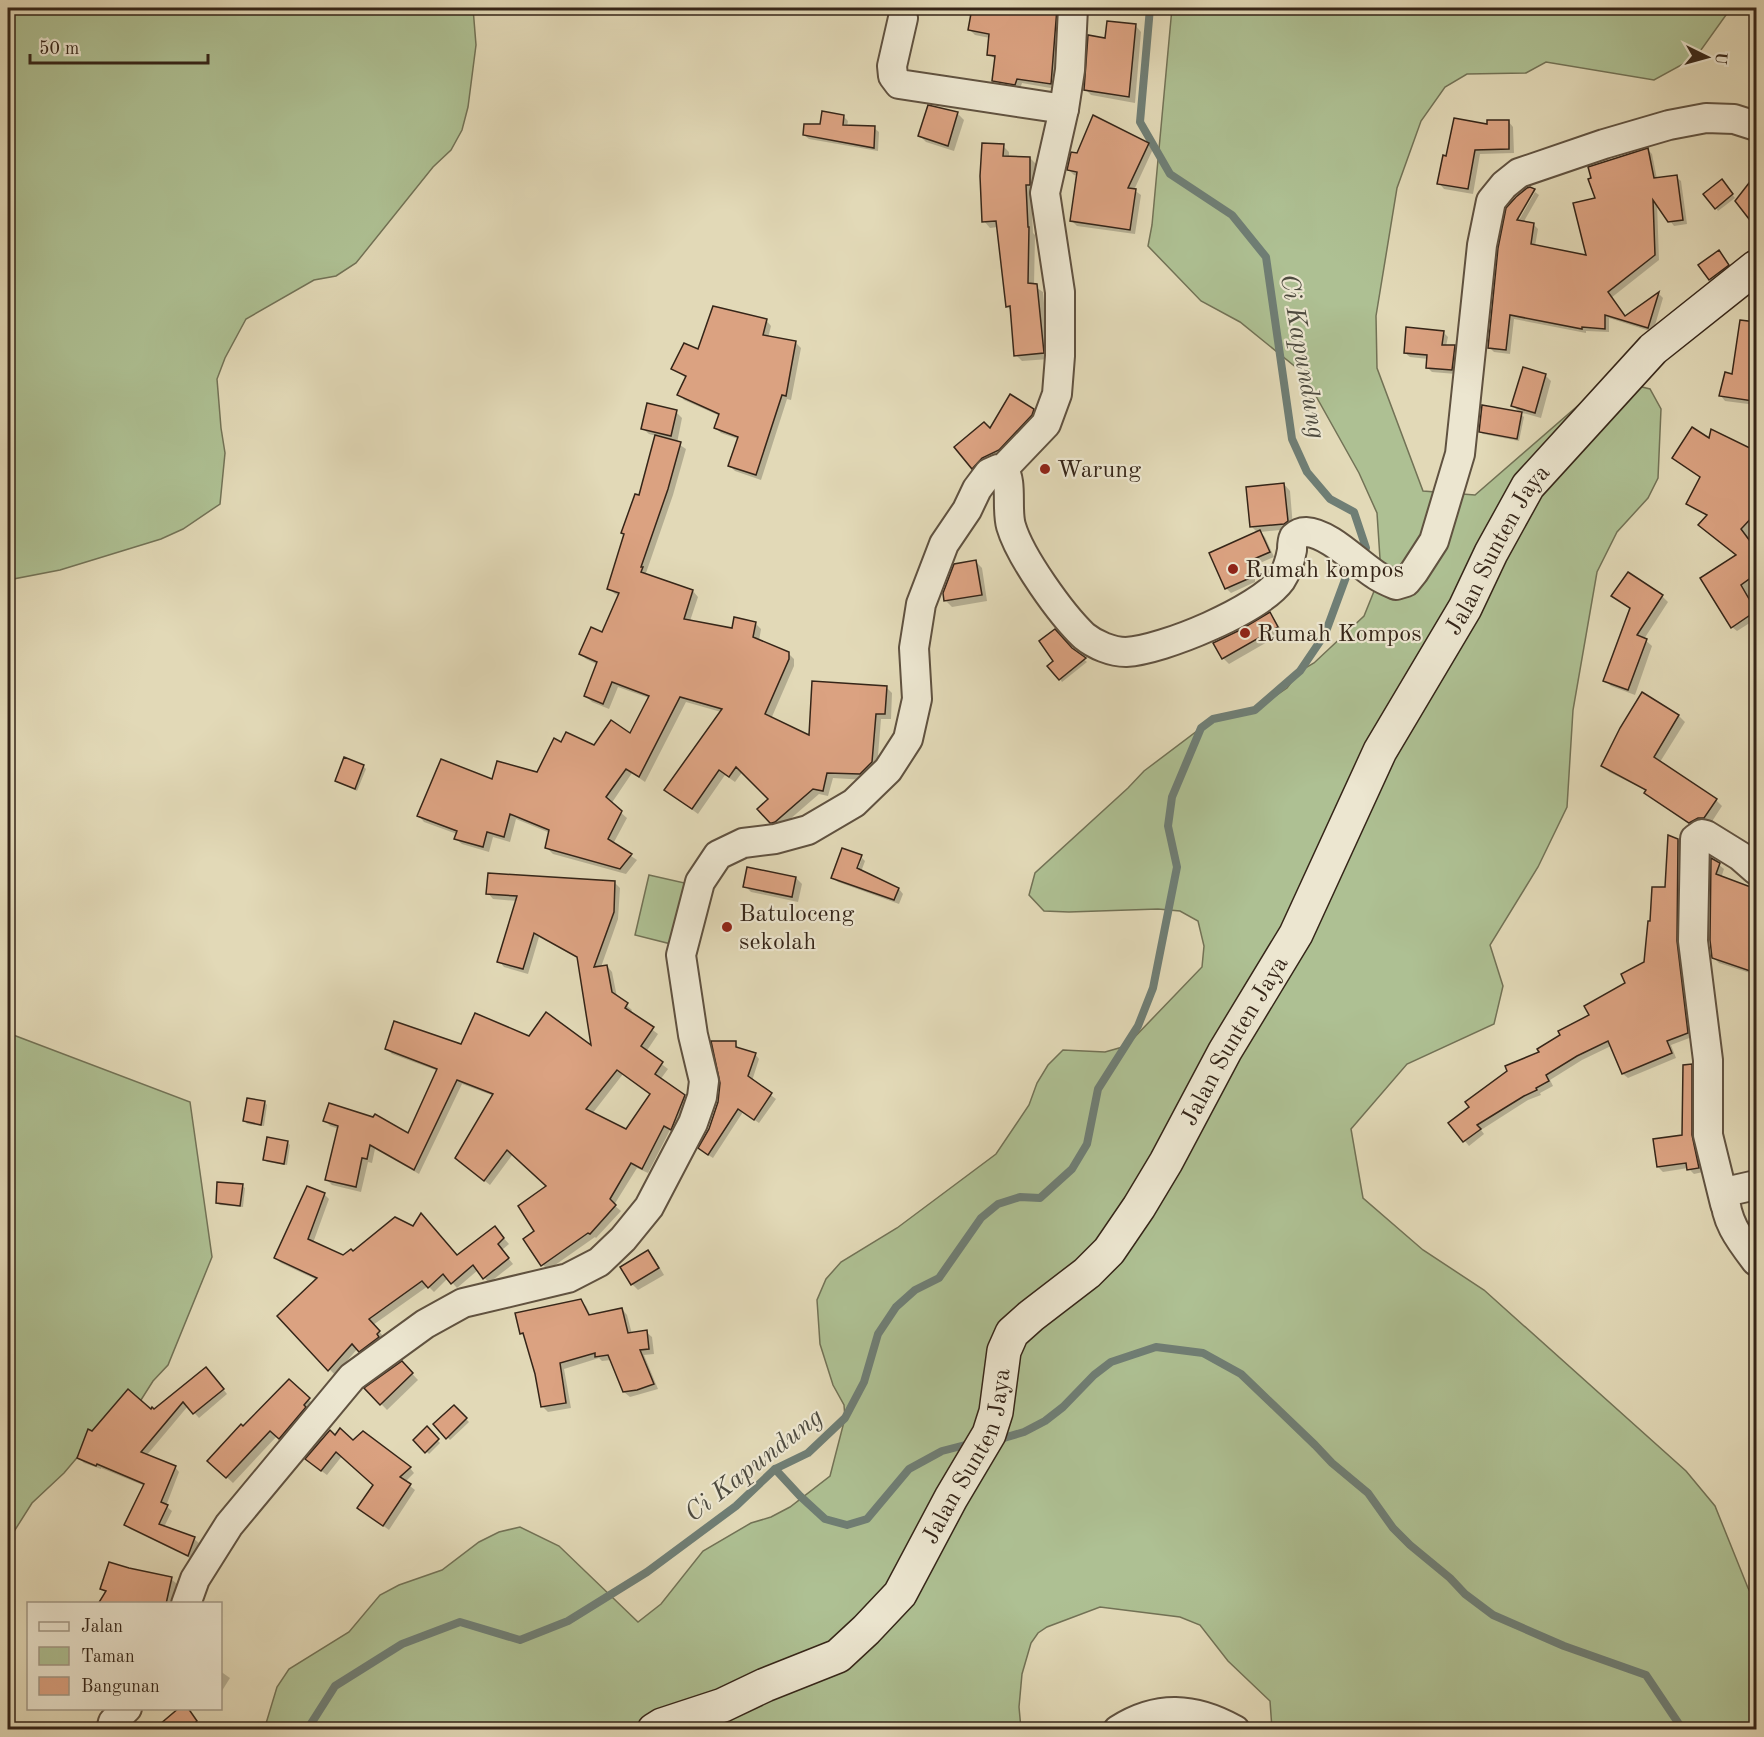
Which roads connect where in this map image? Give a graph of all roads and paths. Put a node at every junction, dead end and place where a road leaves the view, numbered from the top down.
1 (1072, 8) edge
2 (903, 18) dead end
3 (1064, 109) junction
4 (1756, 126) edge
5 (1756, 267) edge
6 (1003, 469) junction
7 (1756, 870) edge
8 (1756, 1185) edge
9 (1725, 1204) junction
10 (1756, 1261) edge
11 (187, 1602) edge
12 (126, 1710) edge
13 (111, 1730) edge
14 (654, 1730) edge
15 (1118, 1730) edge
16 (1234, 1730) edge

1 - 3 street
2 - 3 street
3 - 6 street
4 - 6 street
5 - 14 main road, Jalan Sunten Jaya
6 - 11 street
7 - 9 street
8 - 9 street
9 - 10 street
12 - 13 street
15 - 16 street

